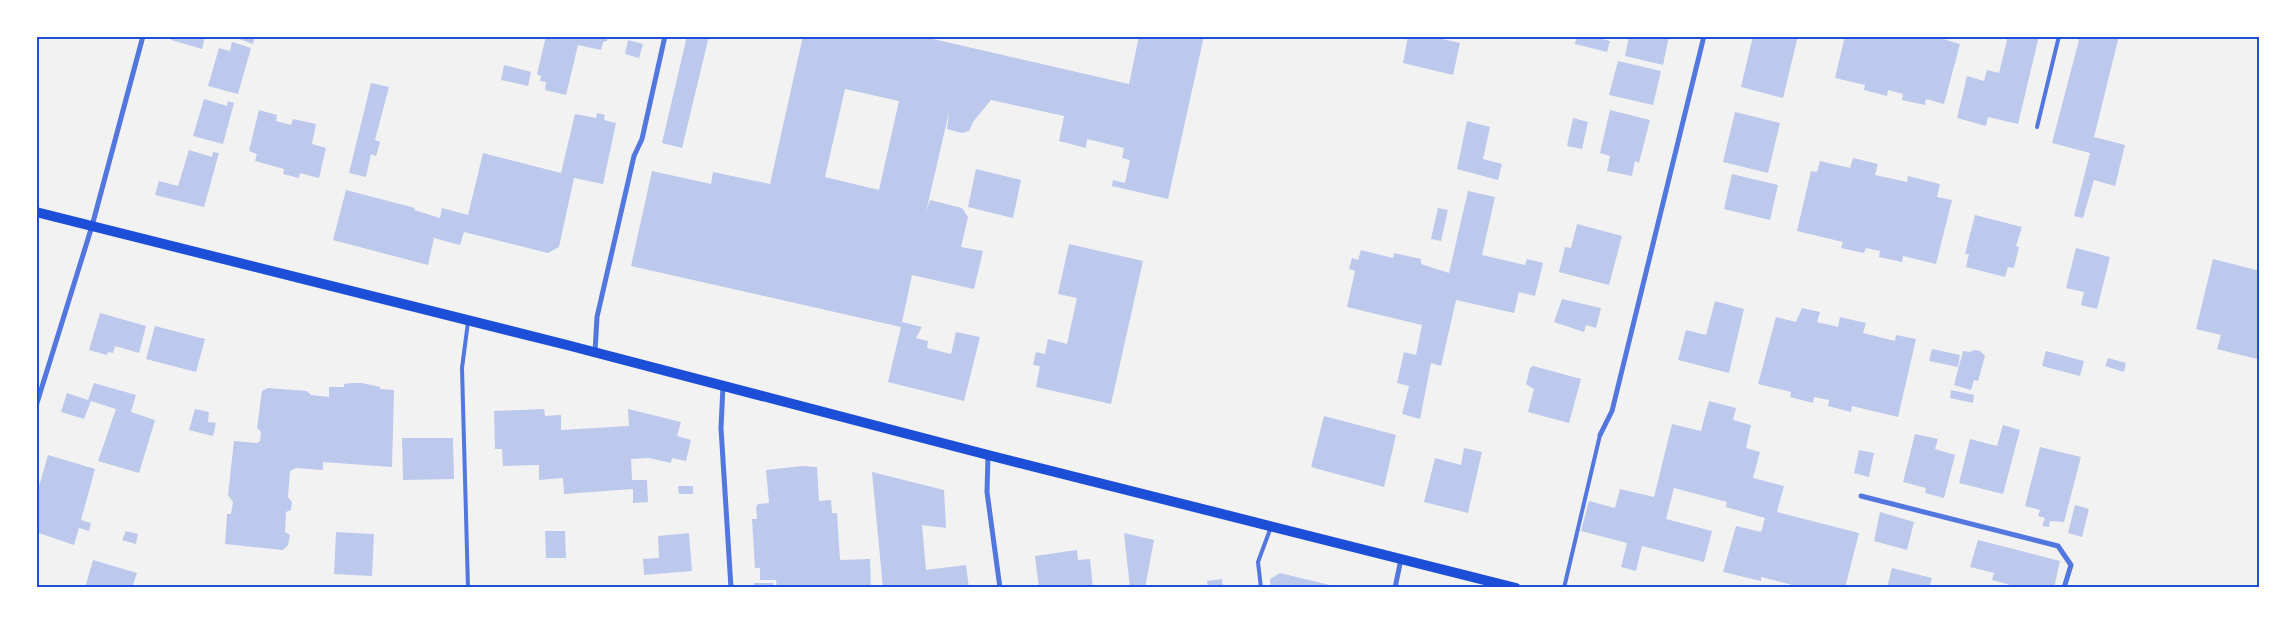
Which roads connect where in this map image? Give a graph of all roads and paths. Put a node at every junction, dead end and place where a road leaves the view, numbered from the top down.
1 (143, 36) edge
2 (665, 36) edge
3 (1704, 36) edge
4 (2060, 36) edge
5 (2037, 127) dead end
6 (36, 212) edge
7 (92, 226) junction
8 (468, 320) junction
9 (595, 352) junction
10 (723, 385) junction
11 (36, 406) edge
12 (1600, 435) joint
13 (988, 455) junction
14 (1861, 496) dead end
15 (1271, 526) junction
16 (1401, 558) junction
17 (468, 588) edge
18 (731, 588) edge
19 (1000, 588) edge
20 (1261, 588) edge
21 (1395, 588) edge
22 (1516, 588) edge
23 (1564, 588) edge
24 (2064, 588) edge

1 - 7 street
2 - 9 street
3 - 12 street
4 - 5 lane
6 - 7 main road
7 - 8 main road
7 - 11 street
8 - 9 main road
8 - 17 lane
9 - 10 main road
10 - 13 main road
10 - 18 street
12 - 23 lane
13 - 15 main road
13 - 19 street
14 - 24 street
15 - 16 main road
15 - 20 lane
16 - 21 street
16 - 22 main road

